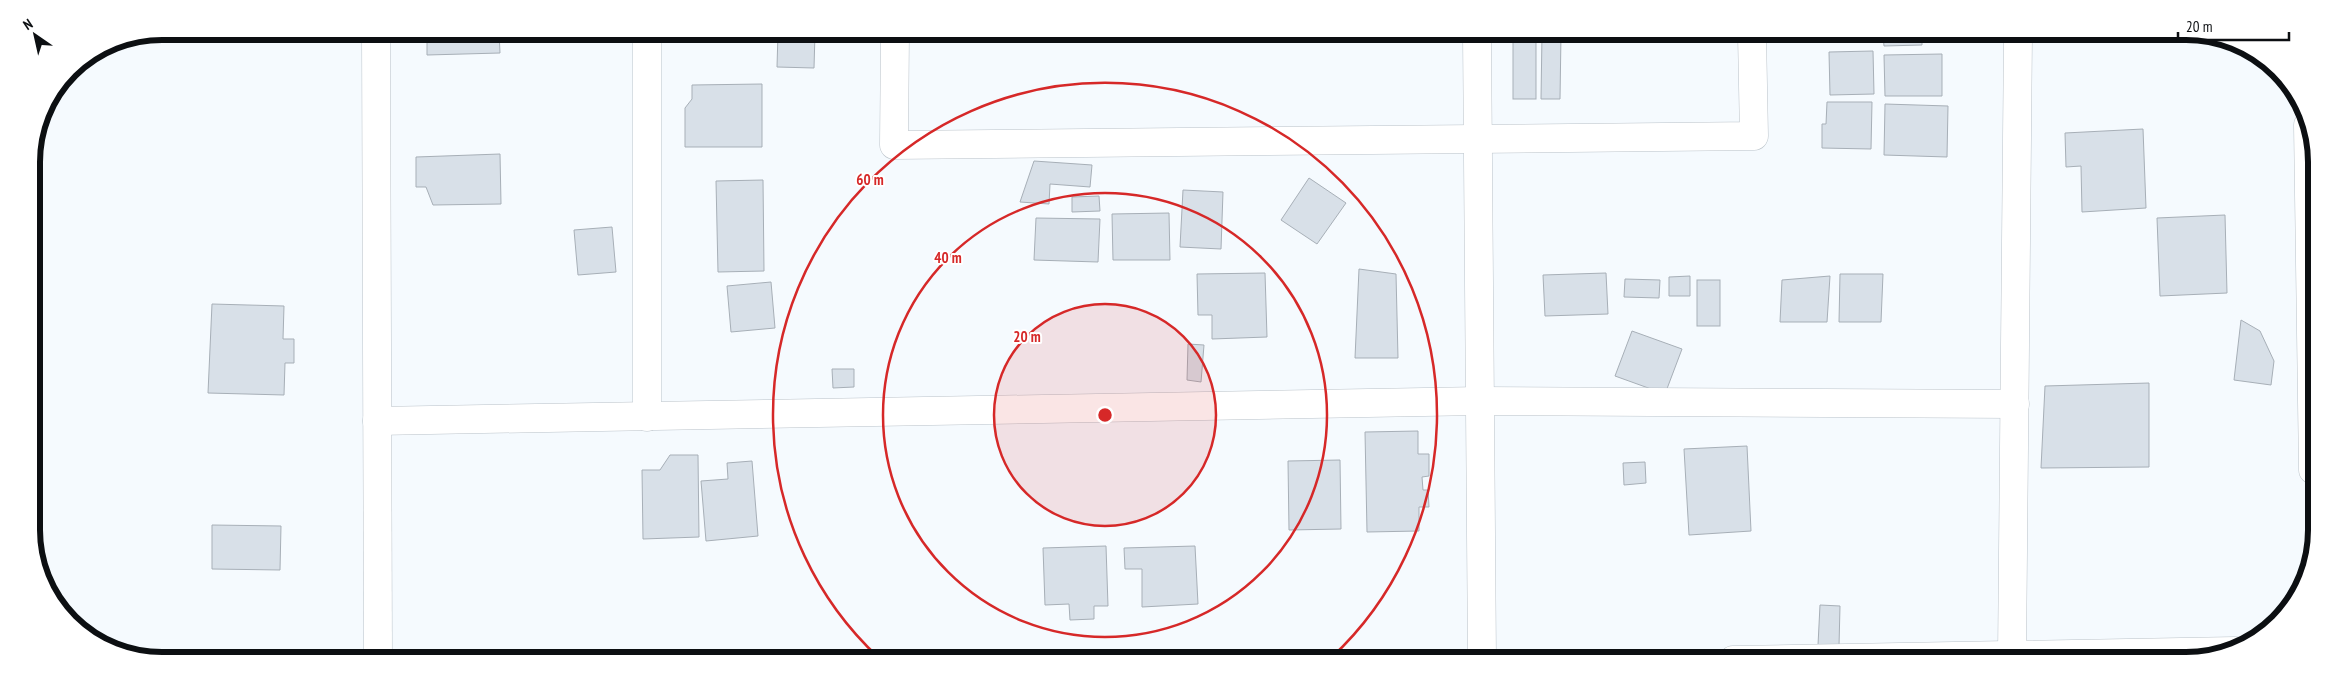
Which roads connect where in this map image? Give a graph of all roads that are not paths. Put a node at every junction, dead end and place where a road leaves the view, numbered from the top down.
1 (376, 40) edge
2 (647, 40) edge
3 (895, 40) edge
4 (1477, 40) edge
5 (1752, 40) edge
6 (2018, 40) edge
7 (1478, 139) junction
8 (1480, 401) junction
9 (2015, 404) junction
10 (647, 416) junction
11 (377, 422) junction
12 (378, 652) edge
13 (1482, 652) edge
14 (2012, 652) edge
15 (2179, 652) edge
16 (2196, 652) edge

1 - 11 street
2 - 10 street
3 - 7 street
4 - 7 street
5 - 7 street
6 - 9 street
7 - 8 street
8 - 9 street
8 - 10 street
8 - 13 street
9 - 14 street
10 - 11 street
11 - 12 street
15 - 16 street

